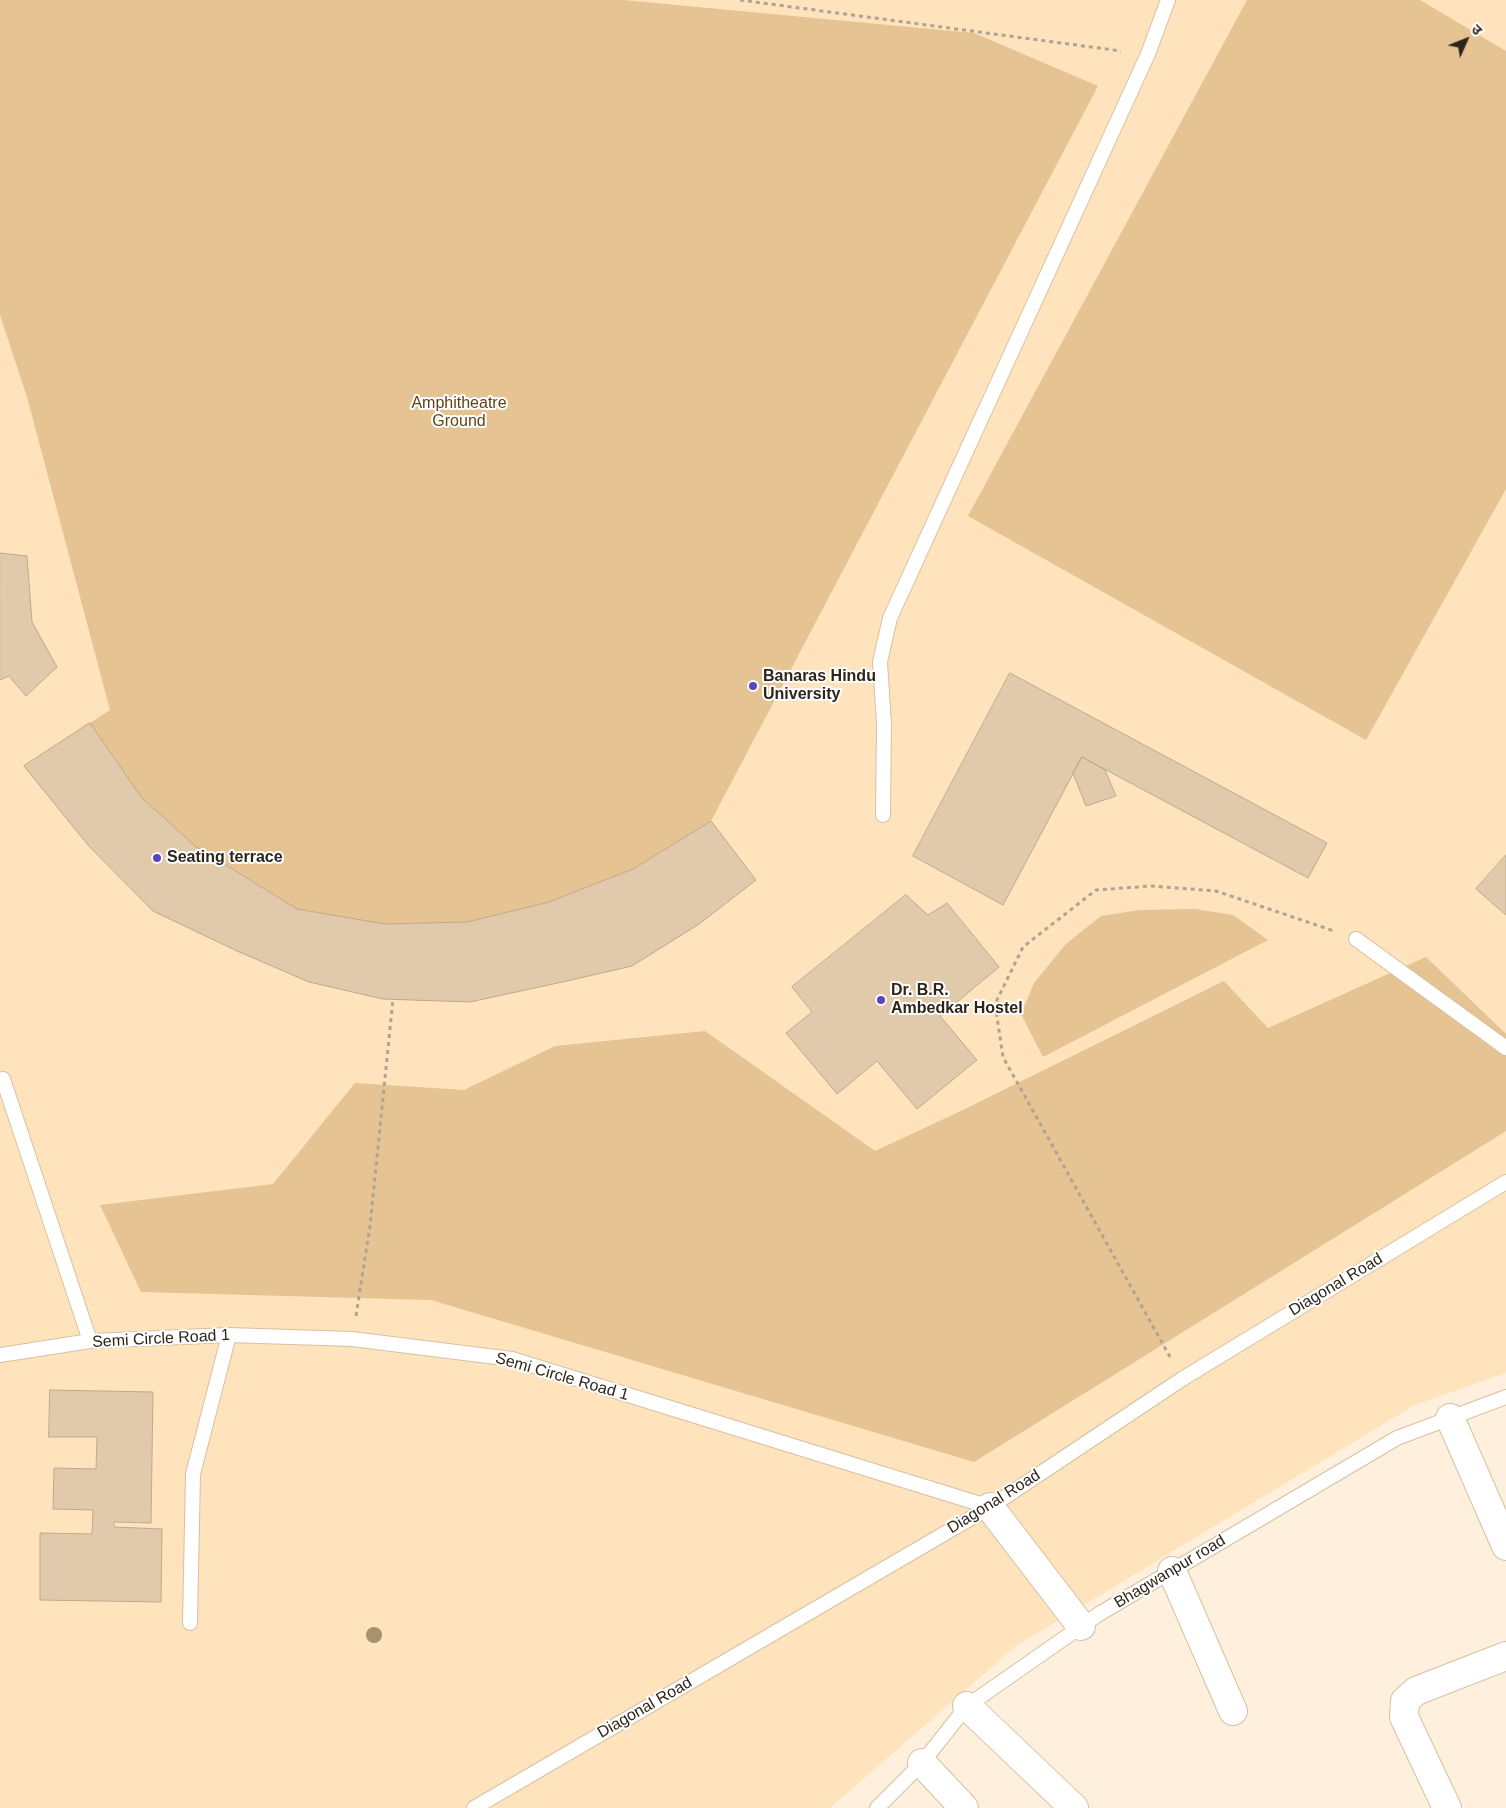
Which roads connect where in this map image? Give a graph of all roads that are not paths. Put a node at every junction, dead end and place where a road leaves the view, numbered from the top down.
1 (1168, 0) edge
2 (883, 815) dead end
3 (1356, 939) road end
4 (1506, 1048) edge
5 (2, 1074) edge
6 (0, 1096) edge
7 (1506, 1182) edge
8 (229, 1334) junction
9 (90, 1341) junction
10 (0, 1355) edge
11 (1506, 1397) edge
12 (1450, 1418) junction
13 (990, 1507) junction
14 (1506, 1546) edge
15 (1172, 1571) junction
16 (190, 1623) dead end
17 (1082, 1626) junction
18 (1506, 1656) edge
19 (967, 1706) junction
20 (1233, 1711) dead end
21 (922, 1763) junction
22 (474, 1808) edge
23 (877, 1808) edge
24 (964, 1808) edge
25 (1074, 1808) edge
26 (1447, 1808) edge

1 - 2 lane
3 - 4 lane
5 - 6 lane
5 - 9 lane
7 - 13 lane, Diagonal Road
8 - 9 lane, Semi Circle Road 1
8 - 13 lane, Semi Circle Road 1
8 - 16 lane
9 - 10 lane, Semi Circle Road 1
11 - 12 lane, Bhagwanpur road
12 - 14 street
12 - 15 lane, Bhagwanpur road
13 - 17 street
13 - 22 lane, Diagonal Road
15 - 17 lane, Bhagwanpur road
15 - 20 street
17 - 19 lane, Bhagwanpur road
18 - 26 street
19 - 21 lane, Bhagwanpur road
19 - 25 street
21 - 23 lane, Bhagwanpur road
21 - 24 street

